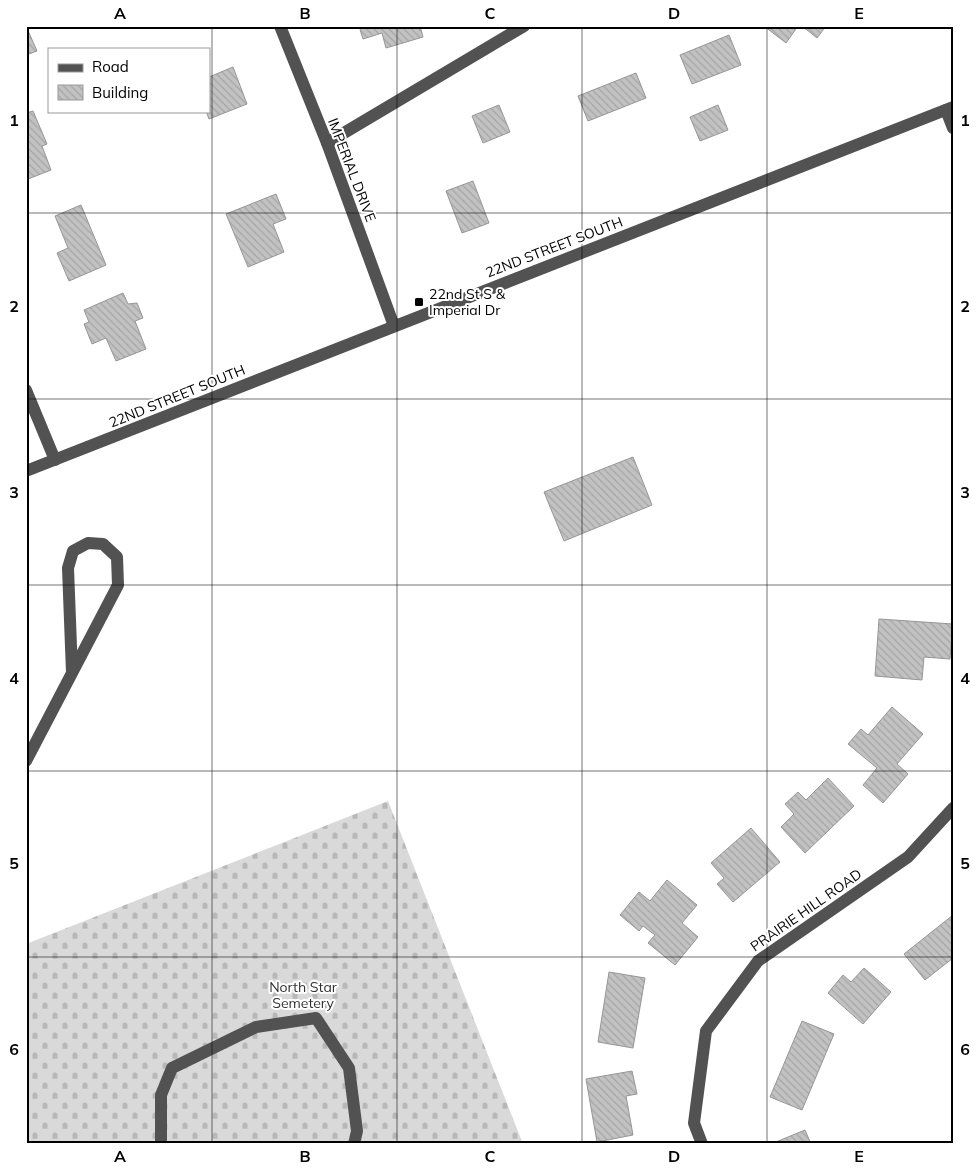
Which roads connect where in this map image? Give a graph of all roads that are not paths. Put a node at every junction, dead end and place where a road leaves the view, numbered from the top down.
1 (280, 26) edge
2 (524, 26) edge
3 (949, 108) edge
4 (953, 128) edge
5 (326, 143) junction
6 (394, 326) junction
7 (26, 390) edge
8 (55, 460) junction
9 (26, 471) edge
10 (72, 673) junction
11 (26, 762) edge
12 (953, 808) edge
13 (161, 1144) edge
14 (354, 1144) edge
15 (702, 1144) edge

1 - 5 street, IMPERIAL DRIVE
2 - 5 street
3 - 4 street
3 - 6 street, 22ND STREET SOUTH
5 - 6 street, IMPERIAL DRIVE
6 - 8 street, 22ND STREET SOUTH
7 - 8 street
8 - 9 street, 22ND STREET SOUTH
10 - 10 street
10 - 11 street
12 - 15 street, PRAIRIE HILL ROAD
13 - 14 street

